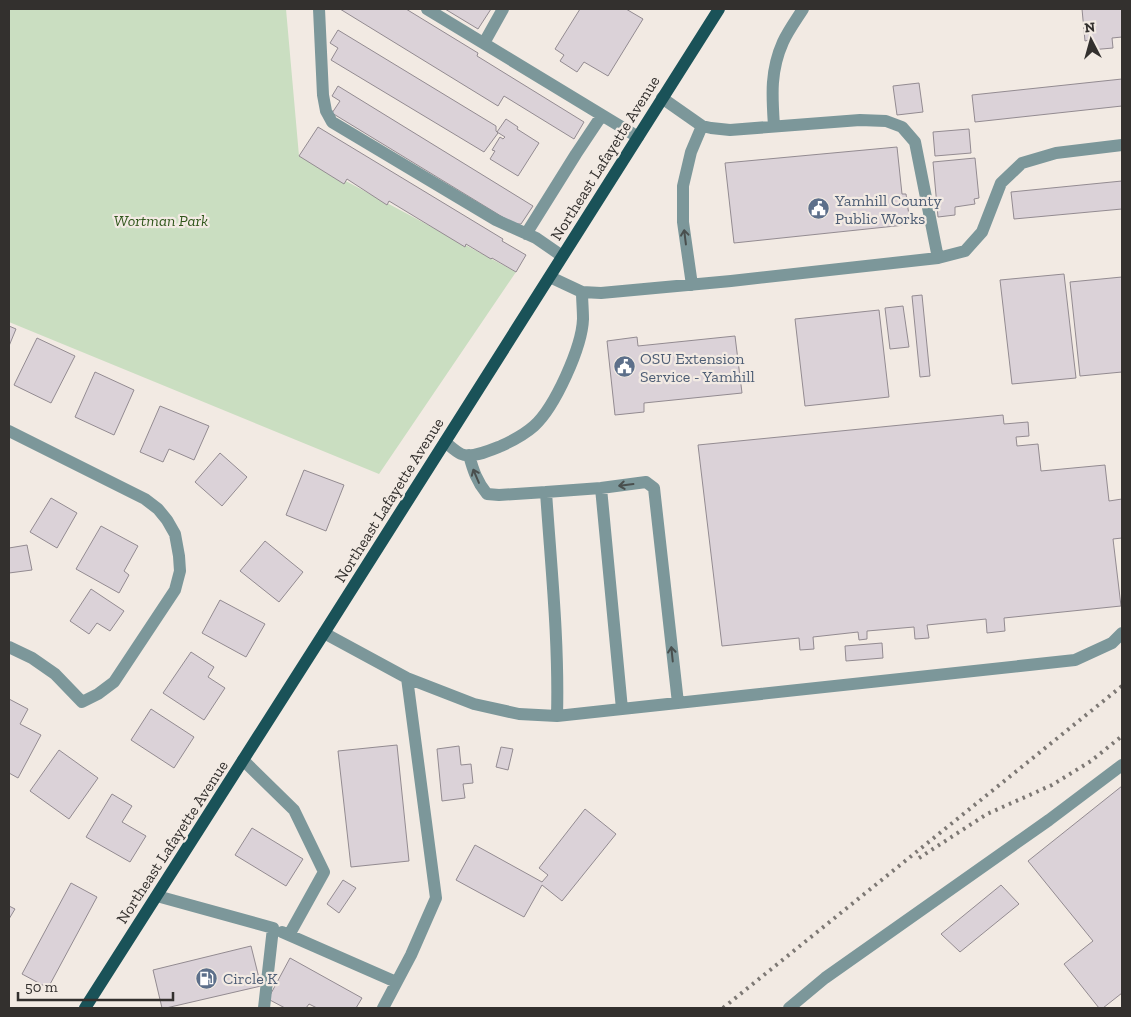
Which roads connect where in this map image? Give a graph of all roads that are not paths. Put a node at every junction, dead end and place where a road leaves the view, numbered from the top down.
1 (319, 9) edge
2 (427, 9) edge
3 (503, 9) edge
4 (719, 9) edge
5 (803, 9) edge
6 (484, 43) junction
7 (662, 98) junction
8 (602, 115) junction
9 (702, 126) junction
10 (774, 126) junction
11 (638, 137) junction
12 (1122, 144) edge
13 (526, 234) junction
14 (562, 256) junction
15 (938, 258) junction
16 (550, 277) junction
17 (692, 285) junction
18 (582, 292) junction
19 (9, 431) edge
20 (445, 442) junction
21 (469, 455) junction
22 (601, 488) junction
23 (546, 492) junction
24 (324, 633) junction
25 (1122, 633) edge
26 (9, 647) edge
27 (407, 678) junction
28 (678, 703) junction
29 (622, 709) junction
30 (557, 716) junction
31 (244, 760) junction
32 (1122, 765) edge
33 (156, 896) junction
34 (273, 928) junction
35 (289, 935) junction
36 (396, 982) junction
37 (85, 1008) edge
38 (264, 1008) edge
39 (383, 1008) edge
40 (789, 1008) edge

1 - 13 street
2 - 6 street
3 - 6 street
4 - 7 main road, Northeast Lafayette Avenue
5 - 10 street
6 - 8 street
7 - 9 street
7 - 11 main road, Northeast Lafayette Avenue
8 - 11 street
8 - 13 street
9 - 10 street
17 -> 9 street
10 - 15 street
11 - 14 main road, Northeast Lafayette Avenue
12 - 15 street
13 - 14 street
14 - 16 main road, Northeast Lafayette Avenue
15 - 17 street
16 - 18 street
16 - 20 main road, Northeast Lafayette Avenue
17 - 18 street
18 - 21 street
19 - 26 street
20 - 21 street
20 - 24 main road, Northeast Lafayette Avenue
23 -> 21 street
22 - 23 street
28 -> 22 street
22 - 29 street
23 - 30 street
24 - 27 street
24 - 31 main road, Northeast Lafayette Avenue
25 - 28 street
27 - 30 street
27 - 36 street
28 - 29 street
29 - 30 street
31 - 33 main road, Northeast Lafayette Avenue
31 - 35 street
32 - 40 street
33 - 34 street
33 - 37 main road, Northeast Lafayette Avenue
34 - 35 street
34 - 38 street
35 - 36 street
36 - 39 street

